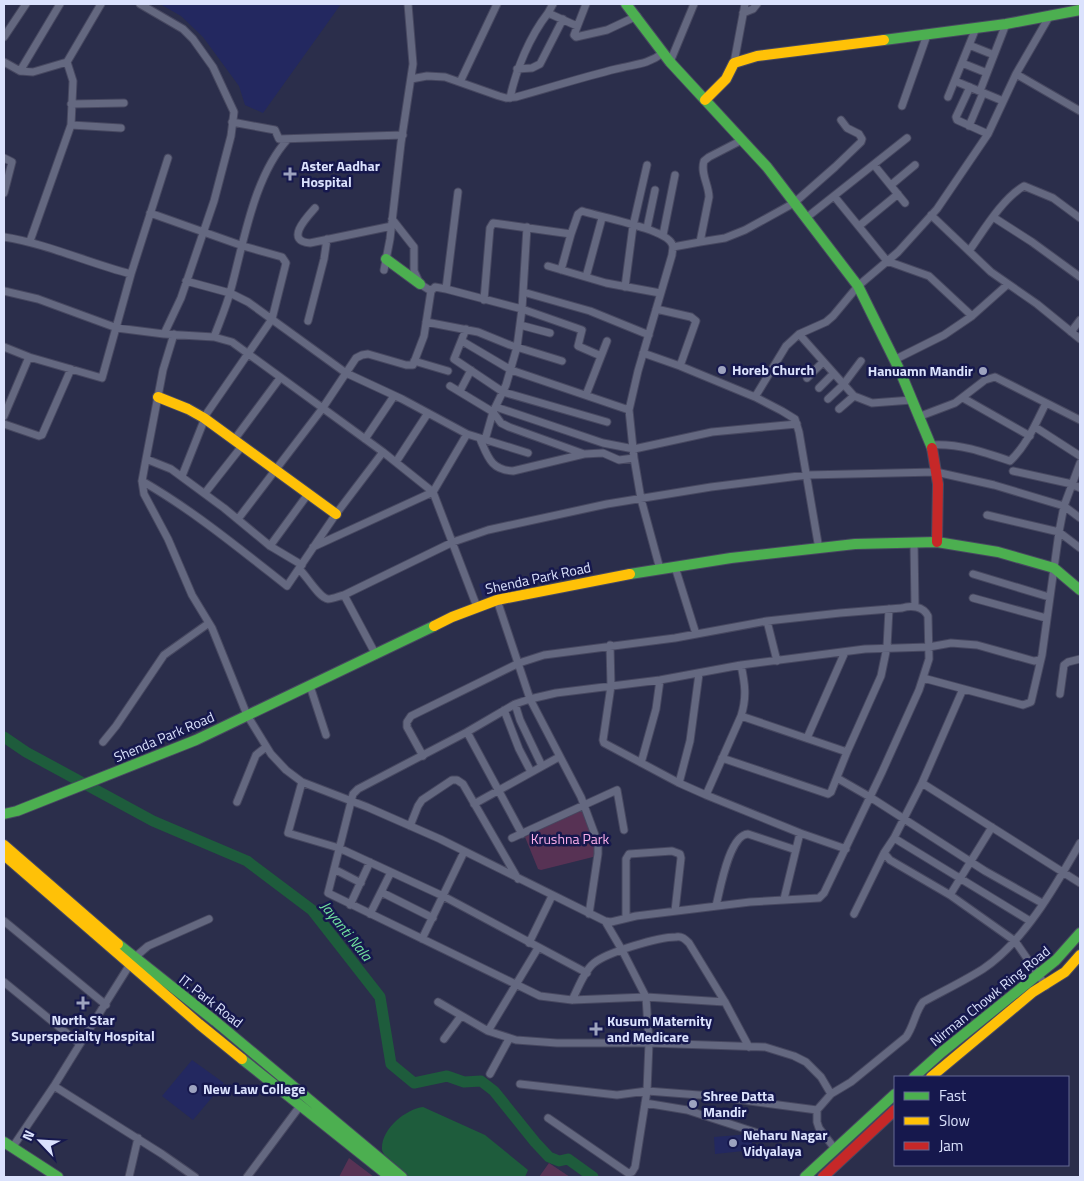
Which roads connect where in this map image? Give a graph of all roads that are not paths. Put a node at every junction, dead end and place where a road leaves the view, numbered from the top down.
1 (26, 4) edge
2 (60, 4) edge
3 (101, 4) edge
4 (140, 4) edge
5 (408, 4) edge
6 (497, 4) edge
7 (553, 4) edge
8 (586, 4) edge
9 (626, 4) edge
10 (694, 4) edge
11 (745, 4) edge
12 (757, 4) edge
13 (1080, 10) edge
14 (548, 13) junction
15 (743, 13) junction
16 (637, 16) junction
17 (1049, 17) junction
18 (563, 19) junction
19 (1006, 24) junction
20 (578, 26) junction
21 (976, 28) junction
22 (927, 35) junction
23 (4, 37) edge
24 (969, 44) junction
25 (663, 52) junction
26 (994, 54) junction
27 (4, 62) edge
28 (67, 62) junction
29 (670, 62) junction
30 (734, 63) junction
31 (962, 63) junction
32 (517, 70) junction
33 (20, 71) junction
34 (987, 73) junction
35 (1016, 74) junction
36 (411, 79) junction
37 (460, 82) junction
38 (955, 82) junction
39 (970, 87) junction
40 (981, 92) junction
41 (948, 97) dead end
42 (510, 98) junction
43 (1003, 101) junction
44 (124, 102) dead end
45 (708, 103) junction
46 (71, 104) junction
47 (902, 106) dead end
48 (1080, 110) edge
49 (841, 120) dead end
50 (232, 122) junction
51 (72, 125) junction
52 (969, 126) junction
53 (122, 128) dead end
54 (988, 134) junction
55 (403, 135) junction
56 (907, 138) dead end
57 (288, 139) junction
58 (742, 140) junction
59 (4, 158) edge
60 (168, 158) dead end
61 (915, 164) dead end
62 (874, 165) junction
63 (647, 166) dead end
64 (675, 175) dead end
65 (891, 185) junction
66 (655, 190) dead end
67 (458, 192) dead end
68 (4, 193) edge
69 (898, 194) junction
70 (834, 196) junction
71 (794, 202) junction
72 (905, 203) dead end
73 (315, 208) dead end
74 (150, 213) junction
75 (931, 216) junction
76 (993, 217) junction
77 (602, 218) junction
78 (806, 218) junction
79 (1080, 218) edge
80 (392, 222) junction
81 (633, 226) junction
82 (858, 226) junction
83 (528, 227) junction
84 (647, 228) junction
85 (204, 232) junction
86 (571, 234) junction
87 (663, 235) junction
88 (4, 237) edge
89 (327, 239) junction
90 (30, 241) junction
91 (700, 242) junction
92 (243, 246) junction
93 (673, 246) junction
94 (969, 251) junction
95 (386, 259) junction
96 (888, 261) junction
97 (548, 266) dead end
98 (384, 270) dead end
99 (561, 270) junction
100 (132, 274) junction
101 (586, 277) junction
102 (1080, 277) edge
103 (186, 280) junction
104 (420, 284) junction
105 (1008, 284) junction
106 (858, 286) junction
107 (625, 287) junction
108 (446, 289) junction
109 (4, 291) edge
110 (431, 291) junction
111 (522, 292) junction
112 (230, 293) junction
113 (660, 293) junction
114 (484, 300) junction
115 (656, 309) junction
116 (522, 310) junction
117 (972, 316) junction
118 (272, 319) junction
119 (1080, 320) edge
120 (308, 321) dead end
121 (426, 322) junction
122 (520, 325) junction
123 (118, 328) junction
124 (466, 329) junction
125 (1071, 332) junction
126 (550, 333) dead end
127 (164, 334) junction
128 (174, 334) junction
129 (800, 334) junction
130 (649, 335) junction
131 (214, 337) junction
132 (1080, 339) edge
133 (607, 341) dead end
134 (462, 342) junction
135 (4, 347) edge
136 (517, 347) junction
137 (248, 353) junction
138 (644, 353) junction
139 (601, 356) junction
140 (29, 357) junction
141 (894, 360) junction
142 (414, 361) junction
143 (562, 361) dead end
144 (861, 361) dead end
145 (822, 362) junction
146 (680, 366) junction
147 (71, 369) junction
148 (471, 370) junction
149 (511, 370) junction
150 (448, 371) dead end
151 (346, 373) junction
152 (833, 374) junction
153 (280, 378) junction
154 (806, 378) dead end
155 (843, 385) junction
156 (450, 386) dead end
157 (819, 388) dead end
158 (460, 391) junction
159 (503, 392) junction
160 (586, 395) junction
161 (394, 396) junction
162 (854, 396) junction
163 (158, 397) junction
164 (755, 397) junction
165 (963, 398) junction
166 (828, 399) dead end
167 (912, 400) junction
168 (1046, 402) junction
169 (322, 408) junction
170 (494, 409) junction
171 (838, 409) dead end
172 (629, 410) junction
173 (428, 413) junction
174 (4, 416) edge
175 (918, 417) junction
176 (204, 418) junction
177 (1080, 420) edge
178 (607, 422) dead end
179 (4, 424) edge
180 (797, 424) junction
181 (1035, 427) junction
182 (467, 434) junction
183 (1030, 436) junction
184 (365, 439) junction
185 (482, 439) junction
186 (238, 443) junction
187 (931, 445) junction
188 (634, 449) junction
189 (383, 452) junction
190 (528, 453) dead end
191 (584, 454) junction
192 (1080, 456) edge
193 (146, 458) junction
194 (634, 458) junction
195 (396, 462) junction
196 (1080, 463) edge
197 (274, 470) junction
198 (1012, 471) dead end
199 (936, 472) junction
200 (807, 475) junction
201 (182, 476) junction
202 (142, 481) junction
203 (1072, 484) junction
204 (1080, 488) edge
205 (433, 492) junction
206 (205, 494) junction
207 (308, 494) junction
208 (641, 499) junction
209 (1064, 506) junction
210 (336, 514) junction
211 (987, 514) dead end
212 (1080, 518) edge
213 (238, 519) junction
214 (1059, 532) junction
215 (453, 542) junction
216 (937, 542) junction
217 (914, 543) junction
218 (270, 546) junction
219 (313, 548) junction
220 (819, 548) junction
221 (1080, 548) edge
222 (301, 567) junction
223 (674, 567) junction
224 (1054, 568) junction
225 (660, 569) junction
226 (973, 574) dead end
227 (1080, 590) edge
228 (344, 595) junction
229 (1049, 597) junction
230 (973, 598) dead end
231 (496, 600) junction
232 (915, 606) junction
233 (478, 607) junction
234 (890, 609) junction
235 (1046, 618) junction
236 (767, 621) junction
237 (209, 623) junction
238 (696, 634) junction
239 (610, 645) junction
240 (929, 647) junction
241 (887, 648) junction
242 (845, 652) junction
243 (376, 654) junction
244 (1080, 659) edge
245 (1040, 660) junction
246 (777, 661) junction
247 (519, 663) junction
248 (741, 666) junction
249 (699, 674) junction
250 (923, 678) junction
251 (660, 680) junction
252 (310, 686) junction
253 (611, 686) junction
254 (963, 689) junction
255 (1060, 694) dead end
256 (530, 699) junction
257 (515, 704) junction
258 (504, 710) junction
259 (247, 716) junction
260 (741, 716) junction
261 (468, 732) junction
262 (326, 735) dead end
263 (807, 738) junction
264 (103, 742) dead end
265 (266, 747) junction
266 (847, 752) junction
267 (423, 756) junction
268 (559, 757) junction
269 (722, 758) junction
270 (641, 763) junction
271 (542, 766) junction
272 (531, 772) junction
273 (837, 778) junction
274 (302, 782) junction
275 (922, 782) junction
276 (679, 783) junction
277 (498, 791) junction
278 (706, 795) junction
279 (870, 797) junction
280 (350, 801) junction
281 (237, 802) dead end
282 (474, 804) junction
283 (584, 805) junction
284 (4, 814) edge
285 (904, 819) junction
286 (410, 826) junction
287 (992, 827) junction
288 (624, 830) dead end
289 (800, 833) junction
290 (522, 834) junction
291 (512, 838) dead end
292 (894, 838) junction
293 (1080, 843) edge
294 (4, 845) edge
295 (339, 848) junction
296 (846, 849) junction
297 (796, 850) junction
298 (464, 852) junction
299 (884, 853) junction
300 (4, 855) edge
301 (370, 862) junction
302 (971, 862) junction
303 (334, 869) junction
304 (391, 872) junction
305 (1063, 872) junction
306 (962, 878) junction
307 (519, 879) junction
308 (361, 883) junction
309 (1080, 883) edge
310 (381, 892) junction
311 (950, 895) junction
312 (443, 896) junction
313 (552, 896) junction
314 (784, 899) junction
315 (1042, 903) junction
316 (350, 904) junction
317 (716, 906) junction
318 (675, 911) junction
319 (370, 914) junction
320 (589, 914) junction
321 (854, 914) dead end
322 (626, 917) junction
323 (433, 918) junction
324 (209, 920) dead end
325 (4, 921) edge
326 (605, 921) junction
327 (1030, 921) junction
328 (1080, 933) edge
329 (422, 939) junction
330 (1015, 941) junction
331 (529, 943) junction
332 (538, 948) junction
333 (622, 950) junction
334 (1080, 955) edge
335 (132, 962) junction
336 (587, 973) junction
337 (1038, 975) junction
338 (4, 982) edge
339 (516, 984) junction
340 (1046, 986) junction
341 (646, 997) junction
342 (572, 1000) junction
343 (438, 1002) dead end
344 (725, 1002) junction
345 (106, 1005) junction
346 (461, 1016) junction
347 (488, 1031) junction
348 (444, 1039) dead end
349 (509, 1039) junction
350 (649, 1043) junction
351 (80, 1044) junction
352 (749, 1047) junction
353 (490, 1074) dead end
354 (915, 1076) edge
355 (932, 1076) edge
356 (520, 1084) dead end
357 (54, 1086) junction
358 (647, 1091) junction
359 (831, 1094) junction
360 (894, 1095) edge
361 (644, 1103) junction
362 (300, 1106) junction
363 (817, 1110) junction
364 (894, 1111) edge
365 (548, 1118) dead end
366 (761, 1134) dead end
367 (138, 1138) junction
368 (8, 1145) edge
369 (836, 1149) junction
370 (58, 1177) edge
371 (128, 1177) edge
372 (195, 1177) edge
373 (246, 1177) edge
374 (390, 1177) edge
375 (402, 1177) edge
376 (805, 1177) edge
377 (823, 1177) edge

1 - 23 street
2 - 33 street
3 - 28 street
4 - 50 street
5 - 36 street
6 - 37 street
7 - 14 street
8 - 20 street
9 - 16 main road
10 - 29 street
11 - 15 street
12 - 15 street
13 - 17 main road
14 - 18 street
14 - 32 street
15 - 30 street
16 - 20 street
16 - 25 main road
17 - 19 main road
17 - 35 street
18 - 20 street
18 - 32 street
19 - 21 main road
19 - 26 street
21 - 22 main road
21 - 24 street
22 - 30 main road
22 - 47 street
24 - 26 street
24 - 31 street
25 - 29 main road
25 - 42 street
26 - 34 street
27 - 33 street
28 - 33 street
28 - 46 street
29 - 45 main road
30 - 45 main road
31 - 34 street
31 - 38 street
32 - 42 street
34 - 40 street
35 - 43 street
35 - 48 street
36 - 37 street
36 - 55 street
37 - 42 street
38 - 39 street
38 - 41 street
39 - 40 street
39 - 52 street
40 - 43 street
40 - 52 street
43 - 54 street
44 - 46 street
45 - 58 main road
46 - 51 street
49 - 71 street
50 - 57 street
50 - 85 street
51 - 53 street
51 - 90 street
52 - 54 street
54 - 75 street
55 - 57 street
55 - 80 street
56 - 62 street
57 - 92 street
58 - 71 main road
58 - 91 street
59 - 68 street
60 - 74 street
61 - 65 street
62 - 65 street
62 - 70 street
63 - 81 street
64 - 87 street
65 - 69 street
66 - 84 street
67 - 108 street
69 - 72 street
69 - 82 street
70 - 78 street
70 - 82 street
71 - 78 main road
71 - 91 street
73 - 89 street
74 - 85 street
74 - 100 street
75 - 94 street
75 - 96 street
76 - 79 street
76 - 94 street
76 - 102 street
77 - 81 street
77 - 86 street
77 - 101 street
78 - 106 main road
80 - 89 street
80 - 95 street
80 - 104 street
81 - 84 street
81 - 107 street
82 - 96 street
83 - 86 street
83 - 111 street
83 - 114 street
84 - 87 street
85 - 92 street
85 - 103 street
86 - 99 street
87 - 93 street
88 - 90 street
89 - 120 street
90 - 100 street
91 - 93 street
92 - 112 street
92 - 118 street
93 - 113 street
94 - 105 street
95 - 98 street
95 - 104 main road
96 - 106 street
96 - 117 street
97 - 99 street
99 - 101 street
100 - 123 street
101 - 107 street
103 - 112 street
103 - 127 street
104 - 110 street
105 - 117 street
105 - 125 street
106 - 129 street
106 - 141 main road
107 - 113 street
108 - 110 street
108 - 114 street
109 - 123 street
110 - 121 street
111 - 116 street
111 - 130 street
112 - 118 street
112 - 131 street
113 - 115 street
114 - 116 street
115 - 130 street
115 - 146 street
116 - 122 street
116 - 139 street
117 - 141 street
118 - 137 street
118 - 151 street
119 - 125 street
121 - 124 street
121 - 142 street
122 - 126 street
122 - 136 street
123 - 127 street
123 - 147 street
124 - 134 street
124 - 136 street
125 - 132 street
127 - 128 street
128 - 131 street
128 - 163 street
129 - 145 street
129 - 164 street
130 - 138 street
131 - 137 street
133 - 139 street
134 - 148 street
134 - 149 street
135 - 140 street
136 - 143 street
136 - 149 street
137 - 153 street
137 - 176 street
138 - 146 street
138 - 172 street
139 - 160 street
140 - 147 street
140 - 174 street
141 - 167 main road
142 - 150 street
142 - 151 street
144 - 155 street
145 - 152 street
145 - 154 street
146 - 164 street
147 - 179 street
148 - 158 street
148 - 159 street
149 - 159 street
149 - 160 street
151 - 161 street
151 - 169 street
152 - 155 street
152 - 157 street
153 - 169 street
153 - 186 street
155 - 162 street
155 - 166 street
156 - 158 street
158 - 170 street
159 - 170 street
159 - 178 street
160 - 172 street
161 - 173 street
161 - 184 street
162 - 167 street
162 - 171 street
163 - 176 main road
163 - 193 street
164 - 180 street
165 - 168 street
165 - 175 street
165 - 183 street
167 - 175 main road
168 - 177 street
168 - 181 street
169 - 184 street
169 - 197 street
170 - 185 street
170 - 188 street
170 - 191 street
172 - 188 street
173 - 182 street
173 - 195 street
175 - 187 main road
176 - 186 main road
176 - 201 street
180 - 188 street
180 - 200 street
181 - 183 street
181 - 192 street
182 - 185 street
182 - 205 street
183 - 187 street
184 - 189 street
185 - 190 street
185 - 191 street
186 - 197 main road
186 - 206 street
187 - 199 main road
188 - 194 street
189 - 195 street
189 - 210 street
191 - 194 street
193 - 201 street
193 - 202 street
194 - 208 street
195 - 205 street
196 - 203 street
197 - 207 main road
197 - 213 street
198 - 203 street
199 - 200 street
199 - 209 street
199 - 216 main road
200 - 208 street
200 - 220 street
201 - 206 street
202 - 222 street
202 - 237 street
203 - 204 street
203 - 209 street
205 - 215 street
205 - 219 street
206 - 213 street
207 - 210 main road
207 - 218 street
208 - 215 street
208 - 225 street
209 - 212 street
209 - 214 street
210 - 219 street
211 - 214 street
213 - 218 street
214 - 221 street
214 - 224 street
215 - 228 street
215 - 233 street
216 - 217 main road, Shenda Park Road
216 - 224 main road, Shenda Park Road
217 - 220 main road, Shenda Park Road
217 - 232 street
218 - 222 street
219 - 222 street
220 - 223 main road, Shenda Park Road
222 - 228 street
223 - 225 main road, Shenda Park Road
223 - 238 street
224 - 227 main road, Shenda Park Road
224 - 229 street
225 - 231 main road, Shenda Park Road
226 - 229 street
228 - 243 street
229 - 235 street
230 - 235 street
231 - 233 main road, Shenda Park Road
231 - 247 street
232 - 234 street
232 - 240 street
233 - 243 main road, Shenda Park Road
234 - 236 street
234 - 241 street
235 - 245 street
236 - 238 street
236 - 246 street
237 - 259 street
237 - 264 street
238 - 239 street
239 - 247 street
239 - 253 street
240 - 241 street
240 - 245 street
240 - 250 street
241 - 242 street
241 - 266 street
242 - 246 street
242 - 263 street
243 - 252 main road, Shenda Park Road
244 - 255 street
245 - 254 street
246 - 248 street
247 - 256 street
247 - 267 street
248 - 249 street
248 - 260 street
249 - 251 street
249 - 276 street
250 - 254 street
250 - 279 street
251 - 253 street
251 - 270 street
252 - 259 main road, Shenda Park Road
252 - 262 street
253 - 256 street
253 - 270 street
254 - 275 street
256 - 257 street
256 - 268 street
257 - 258 street
257 - 271 street
258 - 261 street
258 - 272 street
259 - 265 street
259 - 284 main road, Shenda Park Road
260 - 263 street
260 - 269 street
261 - 267 street
261 - 277 street
263 - 266 street
265 - 274 street
265 - 281 street
266 - 273 street
267 - 280 street
268 - 271 street
268 - 283 street
269 - 273 street
269 - 278 street
270 - 276 street
271 - 272 street
272 - 277 street
273 - 279 street
274 - 280 street
274 - 295 street
275 - 285 street
275 - 287 street
276 - 278 street
277 - 282 street
277 - 290 street
278 - 289 street
279 - 285 street
279 - 296 street
280 - 286 street
280 - 295 street
282 - 286 street
282 - 307 street
283 - 288 street
283 - 290 street
283 - 320 street
285 - 292 street
285 - 302 street
286 - 298 street
287 - 302 street
287 - 305 street
289 - 296 street
289 - 297 street
290 - 291 street
292 - 299 street
292 - 306 street
293 - 305 street
294 - 335 main road, IT. Park Road
295 - 301 street
295 - 303 street
296 - 314 street
297 - 314 street
297 - 317 street
298 - 307 street
298 - 312 street
299 - 311 street
299 - 321 street
300 - 335 main road, IT. Park Road
301 - 304 street
301 - 308 street
302 - 306 street
302 - 315 street
303 - 308 street
303 - 316 street
304 - 310 street
304 - 312 street
305 - 309 street
305 - 315 street
306 - 311 street
306 - 327 street
307 - 313 street
308 - 316 street
310 - 319 street
310 - 323 street
311 - 330 street
312 - 323 street
312 - 331 street
313 - 320 street
313 - 331 street
314 - 317 street
315 - 327 street
316 - 319 street
317 - 318 street
318 - 322 street
318 - 322 street
319 - 329 street
320 - 326 street
322 - 326 street
323 - 329 street
324 - 335 street
325 - 345 street
326 - 333 street
327 - 330 street
328 - 337 main road, Nirman Chowk Ring Road
329 - 339 street
330 - 337 street
330 - 359 street
331 - 332 street
332 - 336 street
332 - 339 street
333 - 336 street
333 - 341 street
333 - 344 street
334 - 340 main road
335 - 345 street
335 - 362 main road, IT. Park Road
335 - 375 main road, IT. Park Road
336 - 342 street
337 - 340 street
337 - 354 main road, Nirman Chowk Ring Road
338 - 351 street
339 - 342 street
339 - 347 street
340 - 355 main road
341 - 342 street
341 - 344 street
341 - 350 street
343 - 346 street
344 - 352 street
345 - 351 street
346 - 347 street
346 - 348 street
347 - 349 street
349 - 350 street
349 - 353 street
350 - 352 street
350 - 358 street
351 - 357 street
352 - 359 street
356 - 358 street
357 - 367 street
357 - 368 street
358 - 361 street
358 - 363 street
359 - 363 street
360 - 369 main road
361 - 365 street
361 - 366 street
362 - 373 street
362 - 374 main road, IT. Park Road
363 - 369 street
364 - 377 main road
367 - 371 street
367 - 372 street
368 - 370 main road
369 - 376 main road

